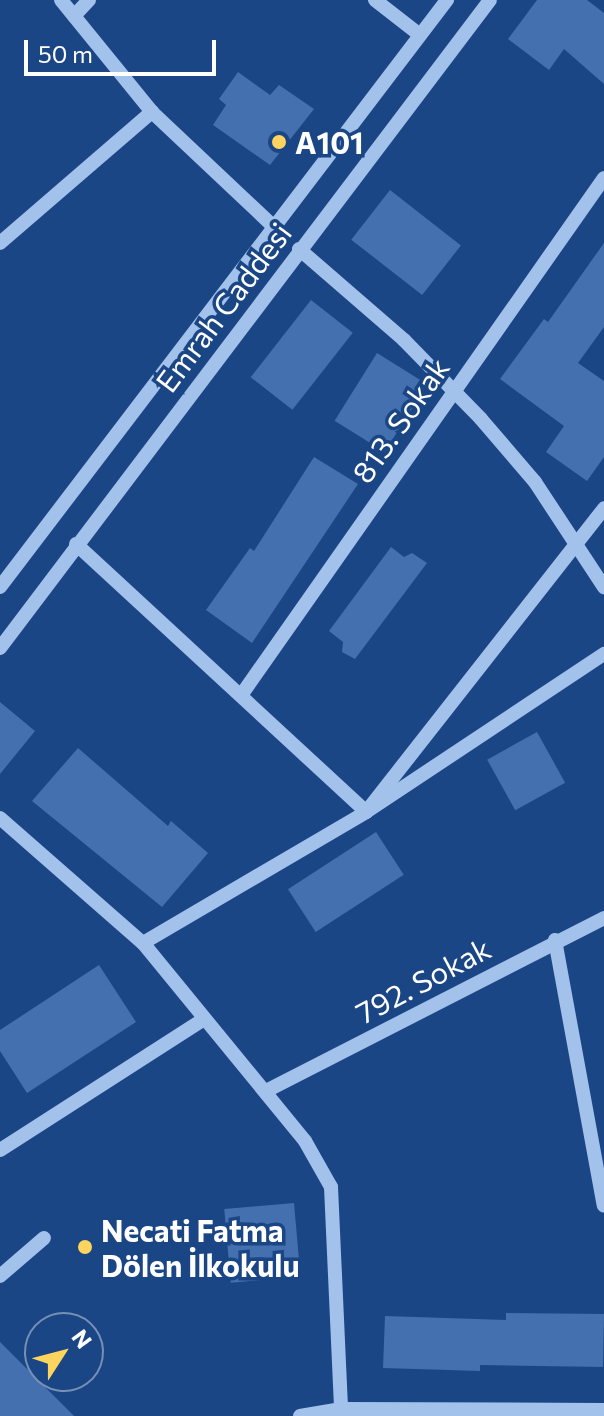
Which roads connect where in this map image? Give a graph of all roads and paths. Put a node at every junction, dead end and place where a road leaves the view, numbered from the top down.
1 (61, 0) edge
2 (89, 0) edge
3 (375, 0) edge
4 (447, 0) edge
5 (490, 0) edge
6 (74, 16) junction
7 (420, 35) junction
8 (152, 112) junction
9 (604, 178) edge
10 (273, 226) junction
11 (0, 243) edge
12 (299, 249) junction
13 (453, 390) junction
14 (604, 508) edge
15 (76, 544) junction
16 (576, 546) junction
17 (0, 587) edge
18 (604, 587) edge
19 (0, 648) edge
20 (604, 654) edge
21 (242, 694) junction
22 (366, 812) junction
23 (0, 818) edge
24 (604, 918) edge
25 (555, 940) junction
26 (143, 943) junction
27 (204, 1019) junction
28 (266, 1091) junction
29 (0, 1150) edge
30 (604, 1206) edge
31 (44, 1238) dead end
32 (0, 1276) edge
33 (341, 1409) junction
34 (604, 1410) edge
35 (300, 1416) edge

1 - 6 street
2 - 6 street
3 - 7 street
4 - 7 street, Emrah Caddesi
5 - 12 street, Emrah Caddesi
6 - 8 street
7 - 10 street, Emrah Caddesi
8 - 10 street
8 - 11 street
9 - 13 street, 813. Sokak
10 - 17 street, Emrah Caddesi
12 - 13 street
12 - 15 street, Emrah Caddesi
13 - 16 street
13 - 21 street, 813. Sokak
14 - 16 street
15 - 19 street, Emrah Caddesi
15 - 21 street
16 - 18 street
16 - 22 street
20 - 22 street
21 - 22 street
22 - 26 street
23 - 26 street
24 - 25 street, 792. Sokak
25 - 28 street, 792. Sokak
25 - 30 street
26 - 27 street
27 - 28 street
27 - 29 street
28 - 33 street
31 - 32 street
33 - 34 street
33 - 35 street

